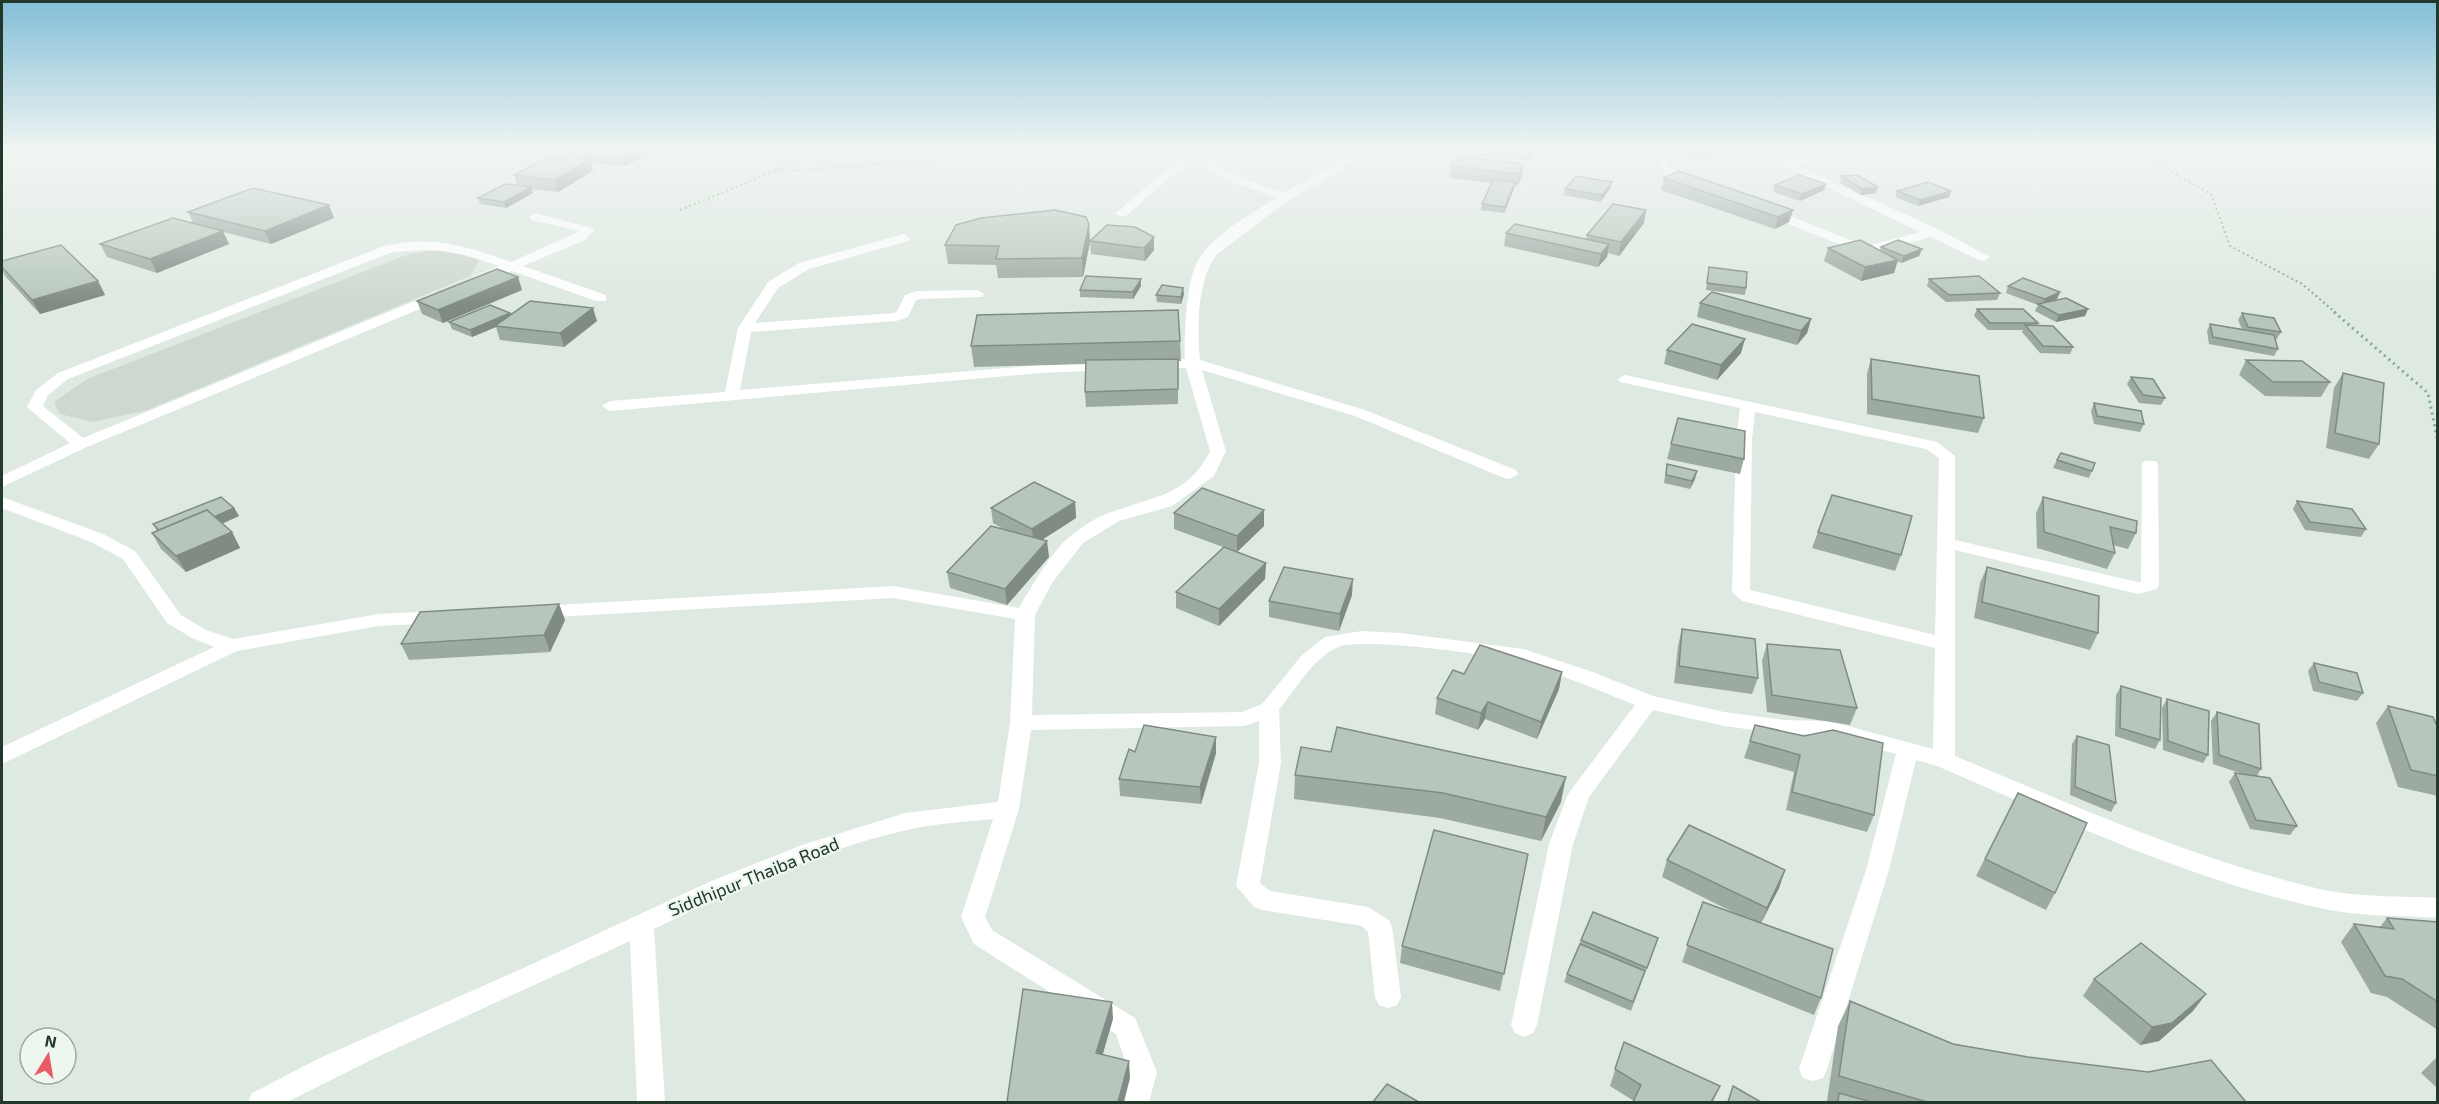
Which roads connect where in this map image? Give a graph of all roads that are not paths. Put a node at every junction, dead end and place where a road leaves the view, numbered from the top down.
1 (1135, 202) edge
2 (1280, 202) edge
3 (1867, 202) edge
4 (1758, 208) edge
5 (1120, 214) dead end
6 (535, 217) dead end
7 (1934, 232) junction
8 (904, 238) dead end
9 (1984, 256) dead end
10 (509, 267) junction
11 (977, 294) dead end
12 (601, 298) dead end
13 (745, 328) junction
14 (1192, 363) junction
15 (1625, 379) dead end
16 (732, 395) junction
17 (610, 406) dead end
18 (1748, 406) junction
19 (81, 444) junction
20 (2150, 464) dead end
21 (1510, 474) dead end
22 (2, 482) edge
23 (5, 506) edge
24 (1946, 543) junction
25 (522, 613) edge
26 (1025, 615) junction
27 (462, 616) edge
28 (1945, 644) junction
29 (232, 646) junction
30 (1648, 702) junction
31 (1269, 709) junction
32 (1021, 723) junction
33 (1908, 748) junction
34 (2, 756) edge
35 (1944, 760) junction
36 (1008, 809) junction
37 (2438, 908) edge
38 (641, 923) junction
39 (1388, 997) dead end
40 (1524, 1024) dead end
41 (1814, 1069) dead end
42 (262, 1102) edge
43 (651, 1102) edge
44 (1135, 1102) edge

1 - 5 street
2 - 14 street
3 - 7 street
4 - 7 street
6 - 10 street
7 - 9 street
8 - 13 street
10 - 12 street
10 - 19 street
10 - 19 street
11 - 13 street
13 - 16 street
14 - 16 street
14 - 21 street
14 - 26 street
15 - 18 street
16 - 17 street
18 - 24 street
18 - 28 street
19 - 22 street
20 - 24 street
23 - 29 street
24 - 28 street
25 - 26 street
26 - 32 street
27 - 29 street
28 - 35 street
29 - 34 street
30 - 31 street
30 - 33 street
30 - 40 street
31 - 32 street
31 - 39 street
32 - 36 street
33 - 35 street
33 - 41 street
35 - 37 street
36 - 38 street, Siddhipur Thaiba Road
36 - 44 street
38 - 42 street, Siddhipur Thaiba Road
38 - 43 street

